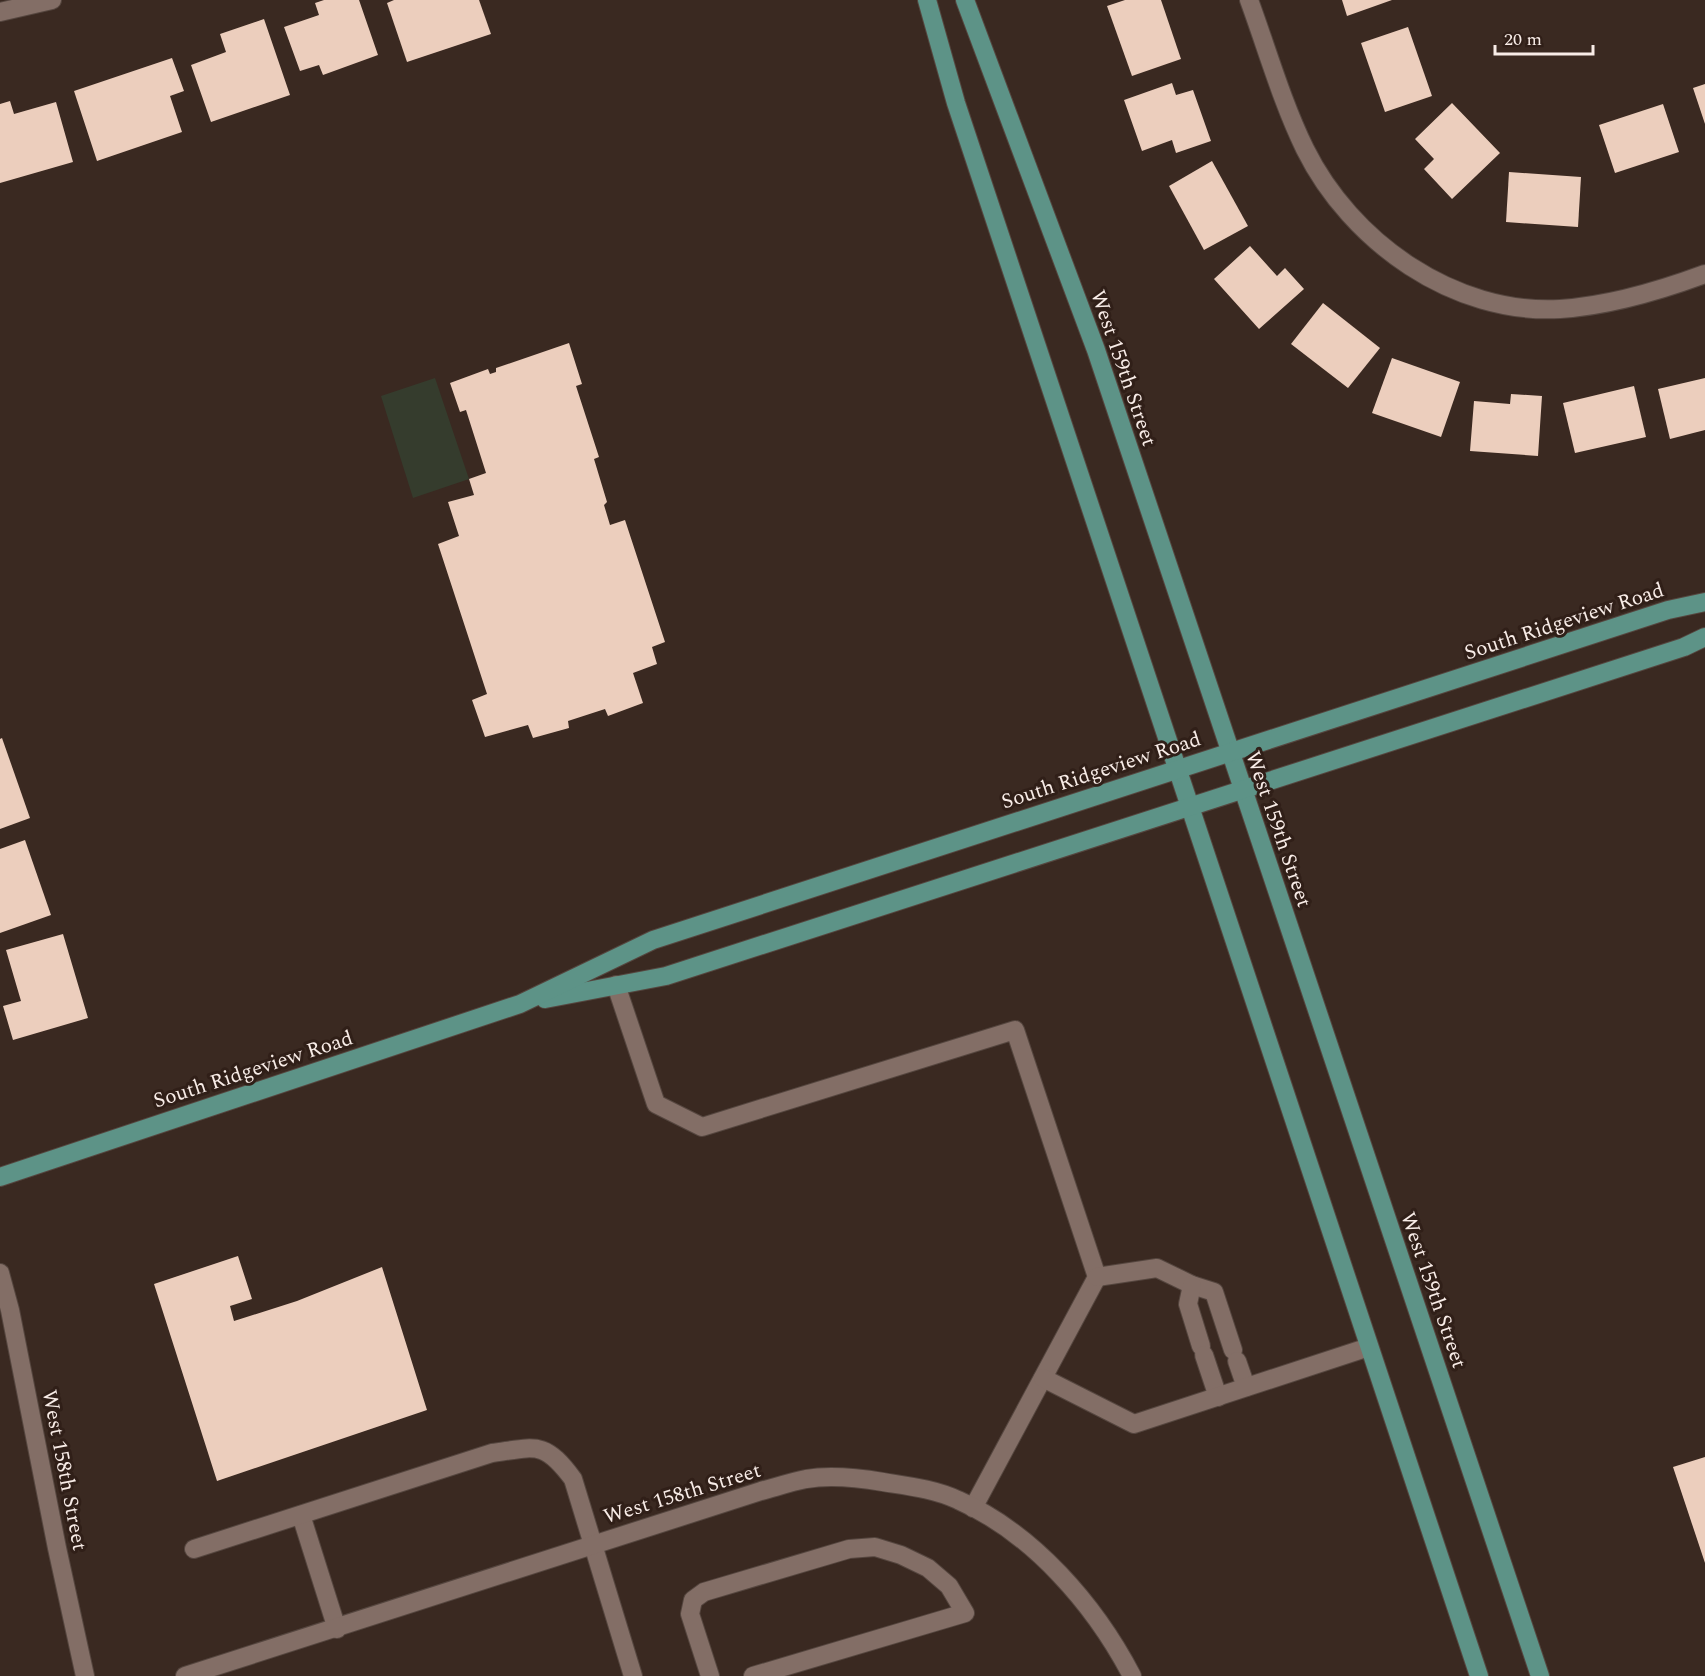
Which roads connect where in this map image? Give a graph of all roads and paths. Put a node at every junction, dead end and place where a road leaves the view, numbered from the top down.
1 (51, 0) edge
2 (927, 0) edge
3 (965, 0) edge
4 (1250, 0) edge
5 (0, 12) edge
6 (1705, 274) edge
7 (1705, 602) edge
8 (1705, 637) edge
9 (1230, 752) junction
10 (1177, 769) junction
11 (1243, 790) junction
12 (1190, 806) junction
13 (616, 985) junction
14 (520, 1004) junction
15 (0, 1177) edge
16 (0, 1273) edge
17 (1097, 1277) junction
18 (1192, 1285) junction
19 (1369, 1347) junction
20 (1042, 1378) junction
21 (1246, 1387) junction
22 (1218, 1397) junction
23 (973, 1508) junction
24 (300, 1515) junction
25 (594, 1544) junction
26 (194, 1549) dead end
27 (337, 1629) junction
28 (85, 1676) edge
29 (185, 1676) edge
30 (633, 1676) edge
31 (710, 1676) edge
32 (753, 1676) edge
33 (1131, 1676) edge
34 (1479, 1676) edge
35 (1540, 1676) edge

1 - 5 street
2 - 10 main road
3 - 9 main road, West 159th Street
4 - 6 street
7 - 9 main road, South Ridgeview Road
8 - 11 main road, South Ridgeview Road
9 - 10 main road, South Ridgeview Road
9 - 11 main road, West 159th Street
10 - 12 main road
10 - 14 main road, South Ridgeview Road
11 - 12 main road, South Ridgeview Road
11 - 35 main road, West 159th Street
12 - 13 main road, South Ridgeview Road
12 - 19 main road
13 - 14 main road, South Ridgeview Road
13 - 17 street
14 - 15 main road, South Ridgeview Road
16 - 28 street, West 158th Street
17 - 18 street
17 - 20 street
18 - 21 street
18 - 22 street
19 - 21 street
19 - 34 main road
20 - 22 street
20 - 23 street
21 - 22 street
23 - 25 street, West 158th Street
23 - 33 street, West 158th Street
24 - 25 street
24 - 26 street
24 - 27 street
25 - 27 street, West 158th Street
25 - 30 street
27 - 29 street, West 158th Street
31 - 32 street

